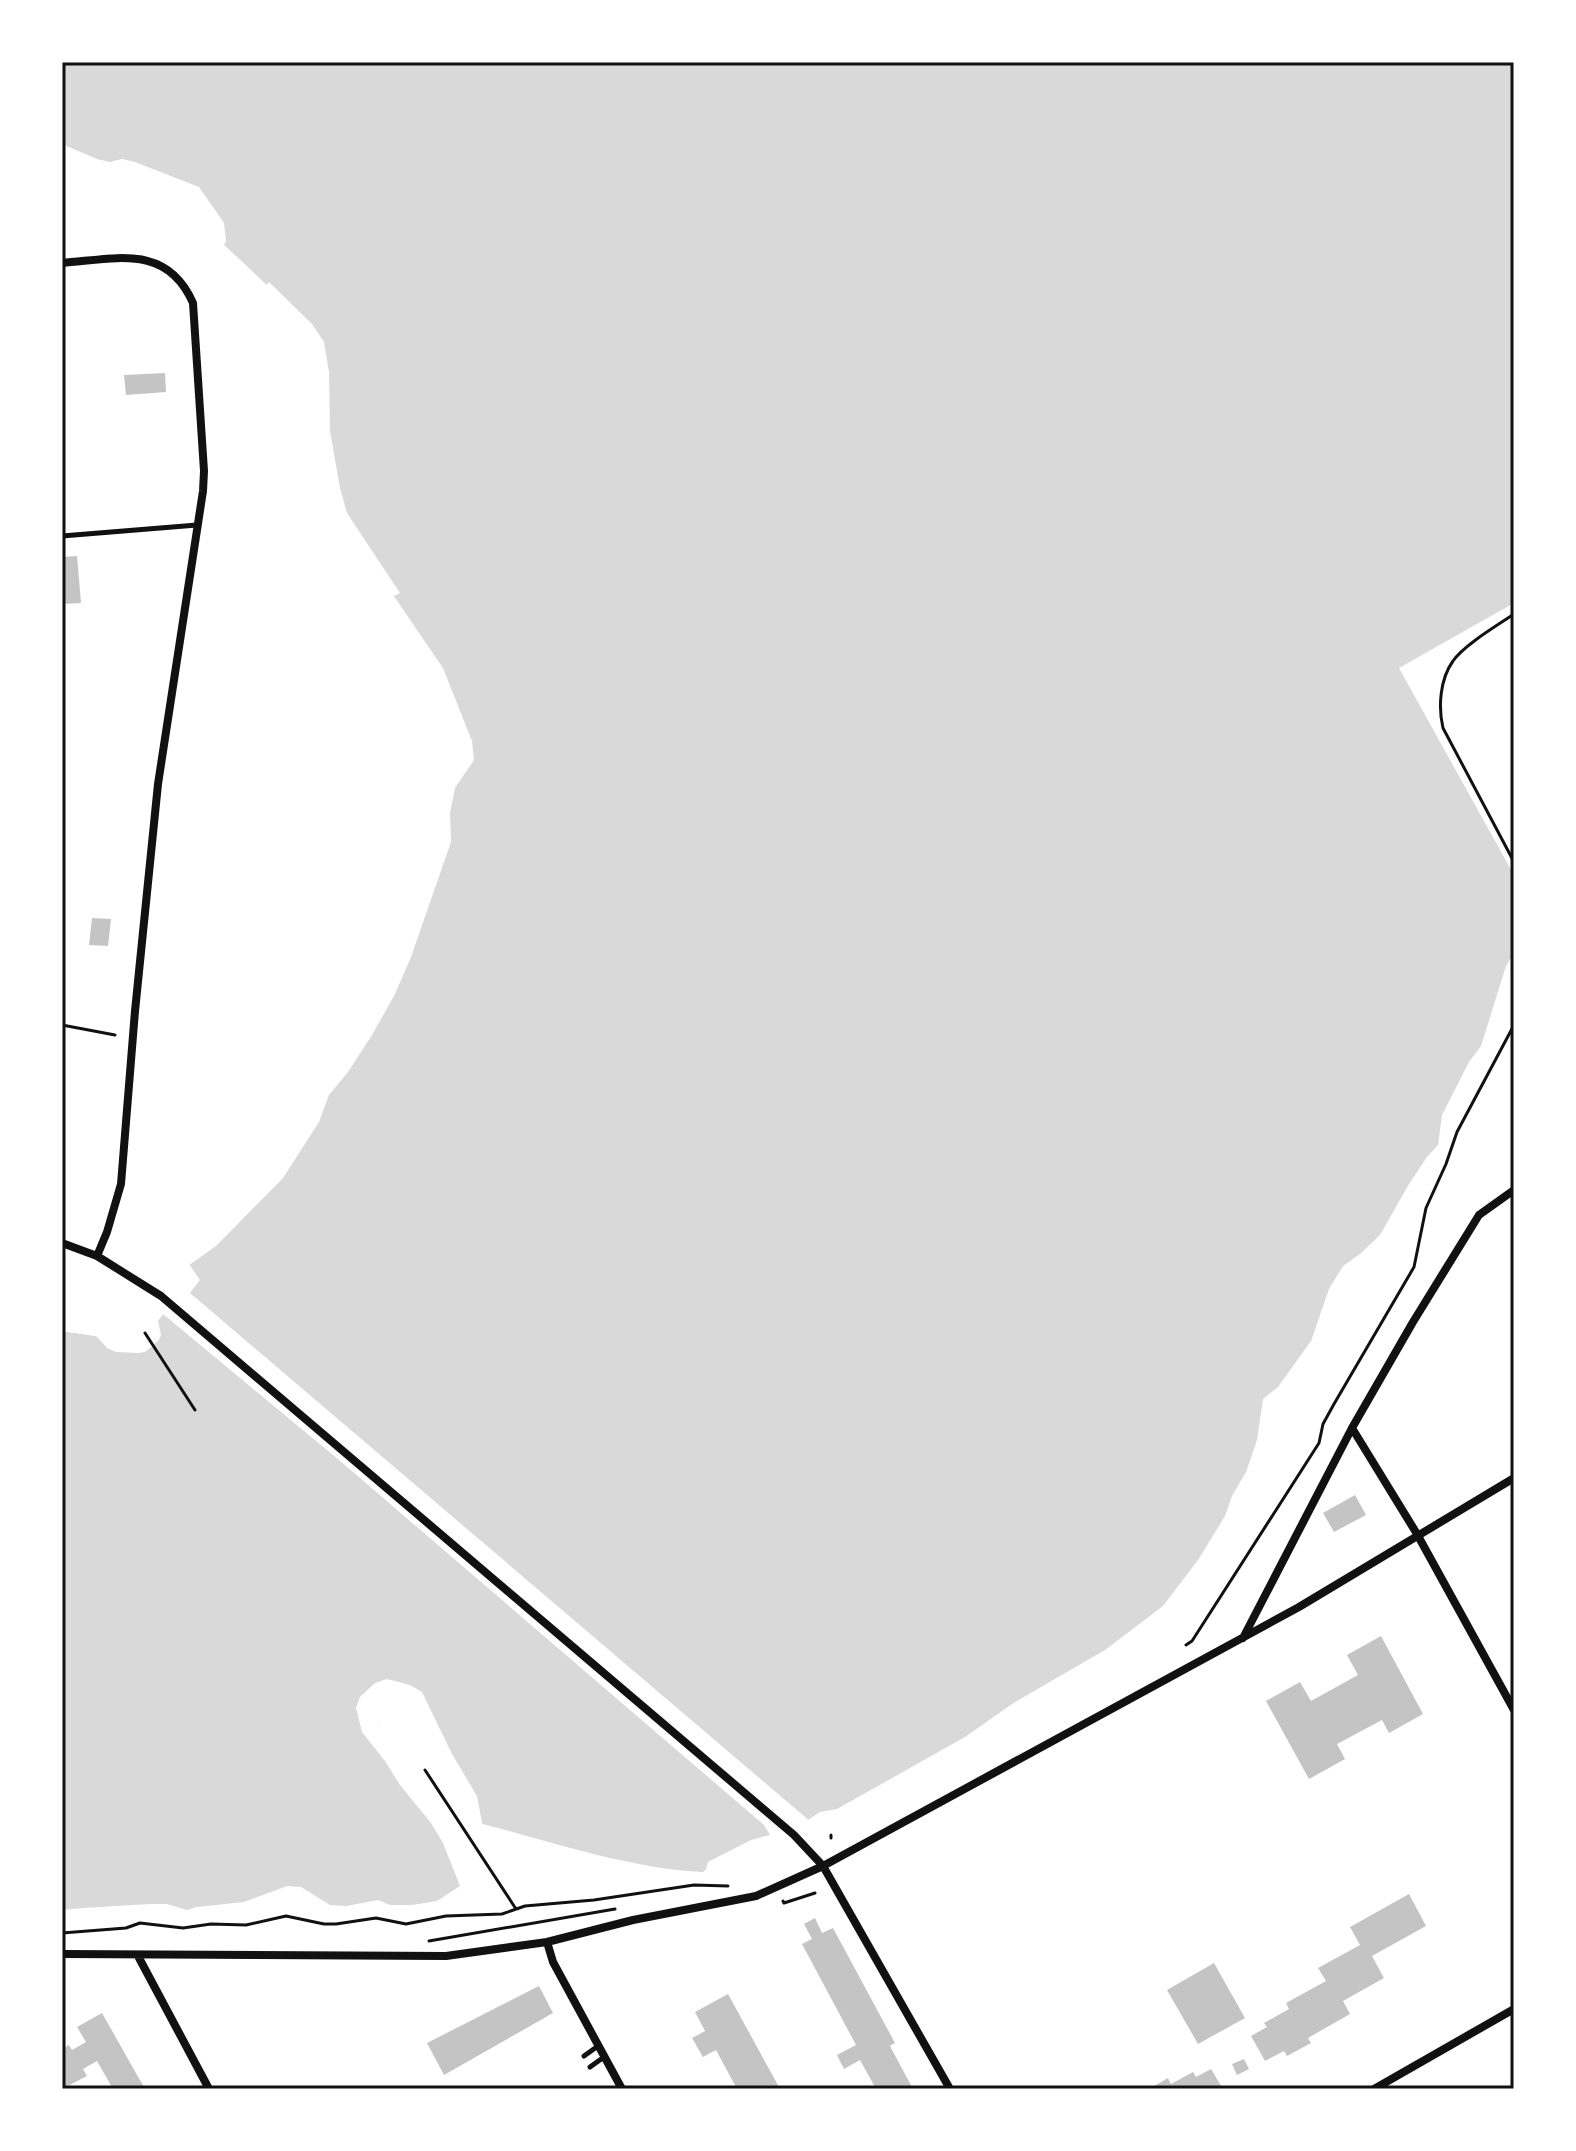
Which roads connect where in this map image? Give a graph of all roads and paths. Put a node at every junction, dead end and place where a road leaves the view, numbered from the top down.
1 (62, 263) edge
2 (197, 525) junction
3 (62, 536) edge
4 (1514, 614) edge
5 (1514, 862) edge
6 (62, 1025) edge
7 (1514, 1025) edge
8 (115, 1035) dead end
9 (1514, 1190) edge
10 (62, 1243) edge
11 (97, 1256) junction
12 (145, 1333) dead end
13 (195, 1410) dead end
14 (1352, 1428) junction
15 (1514, 1478) edge
16 (1417, 1534) junction
17 (1242, 1638) junction
18 (1186, 1645) dead end
19 (1514, 1710) edge
20 (425, 1770) dead end
21 (823, 1866) junction
22 (713, 1892) dead end
23 (815, 1893) dead end
24 (783, 1901) dead end
25 (618, 1908) dead end
26 (516, 1909) junction
27 (62, 1933) edge
28 (422, 1942) dead end
29 (547, 1942) junction
30 (62, 1954) edge
31 (138, 1956) junction
32 (1514, 2009) edge
33 (599, 2046) junction
34 (584, 2056) dead end
35 (604, 2057) junction
36 (590, 2067) dead end
37 (209, 2089) edge
38 (622, 2089) edge
39 (950, 2089) edge
40 (1374, 2089) edge

1 - 2 street
2 - 3 lane
2 - 11 street
4 - 5 path
6 - 8 path
7 - 18 path
9 - 14 street
10 - 11 street
11 - 21 street
12 - 13 path
14 - 16 street
14 - 17 street
15 - 16 street
16 - 17 street
16 - 19 street
17 - 21 street
20 - 26 path
21 - 29 street
21 - 39 street
22 - 26 path
23 - 24 path
25 - 28 path
26 - 27 path
29 - 31 street
29 - 33 street
30 - 31 street
31 - 37 street
32 - 40 street
33 - 34 lane
33 - 35 street
35 - 36 lane
35 - 38 street

